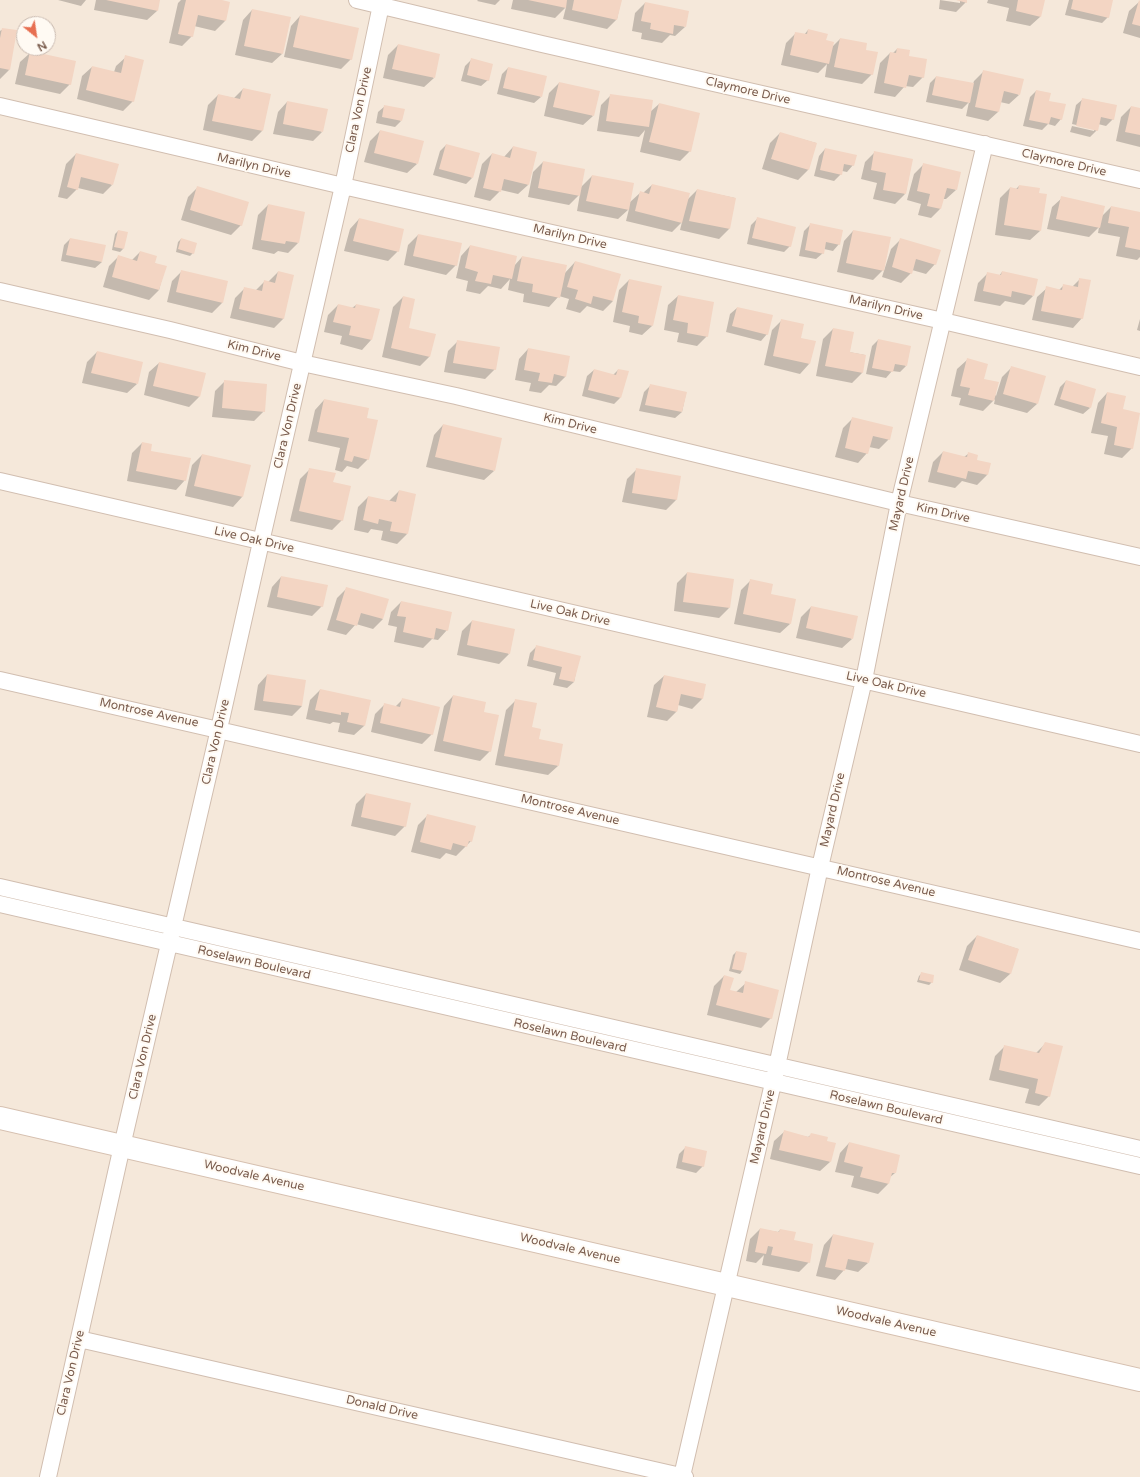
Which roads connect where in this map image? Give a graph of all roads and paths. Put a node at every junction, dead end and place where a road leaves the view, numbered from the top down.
1 (357, 0) edge
2 (381, 6) junction
3 (0, 106) edge
4 (985, 144) junction
5 (1140, 180) edge
6 (343, 186) junction
7 (0, 291) edge
8 (943, 321) junction
9 (302, 363) junction
10 (1140, 367) edge
11 (0, 481) edge
12 (899, 503) junction
13 (261, 542) junction
14 (1140, 557) edge
15 (0, 680) edge
16 (864, 680) junction
17 (219, 729) junction
18 (1140, 744) edge
19 (820, 867) junction
20 (0, 888) edge
21 (0, 904) edge
22 (173, 928) junction
23 (1140, 941) edge
24 (170, 943) junction
25 (338, 965) junction
26 (334, 981) junction
27 (476, 997) junction
28 (472, 1013) junction
29 (620, 1030) junction
30 (617, 1047) junction
31 (777, 1066) junction
32 (773, 1083) junction
33 (952, 1106) junction
34 (0, 1118) edge
35 (949, 1123) junction
36 (1109, 1142) junction
37 (122, 1146) junction
38 (1140, 1149) edge
39 (1105, 1158) junction
40 (1140, 1166) edge
41 (727, 1285) junction
42 (79, 1339) junction
43 (1140, 1380) edge
44 (48, 1477) edge
45 (683, 1477) edge

1 - 2 street, Claymore Drive
2 - 4 street, Claymore Drive
2 - 6 street, Clara Von Drive
3 - 6 street, Marilyn Drive
4 - 5 street, Claymore Drive
4 - 8 street, Mayard Drive
6 - 8 street, Marilyn Drive
6 - 9 street, Clara Von Drive
7 - 9 street, Kim Drive
8 - 10 street, Marilyn Drive
8 - 12 street, Mayard Drive
9 - 12 street, Kim Drive
9 - 13 street, Clara Von Drive
11 - 13 street, Live Oak Drive
12 - 14 street, Kim Drive
12 - 16 street, Mayard Drive
13 - 16 street, Live Oak Drive
13 - 17 street, Clara Von Drive
15 - 17 street, Montrose Avenue
16 - 18 street, Live Oak Drive
16 - 19 street, Mayard Drive
17 - 19 street, Montrose Avenue
17 - 22 street, Clara Von Drive
19 - 23 street, Montrose Avenue
19 - 31 street, Mayard Drive
20 - 22 street, Roselawn Boulevard
21 - 24 street, Roselawn Boulevard
22 - 24 street, Clara Von Drive
22 - 25 street, Roselawn Boulevard
24 - 26 street, Roselawn Boulevard
24 - 37 street, Clara Von Drive
25 - 26 street
25 - 27 street, Roselawn Boulevard
26 - 28 street, Roselawn Boulevard
27 - 28 street
27 - 29 street, Roselawn Boulevard
28 - 30 street, Roselawn Boulevard
29 - 30 street
29 - 31 street, Roselawn Boulevard
30 - 32 street, Roselawn Boulevard
31 - 32 street, Mayard Drive
31 - 33 street, Roselawn Boulevard
32 - 35 street, Roselawn Boulevard
32 - 41 street, Mayard Drive
33 - 35 street
33 - 36 street, Roselawn Boulevard
34 - 37 street, Woodvale Avenue
35 - 39 street, Roselawn Boulevard
36 - 38 street, Roselawn Boulevard
36 - 39 street
37 - 41 street, Woodvale Avenue
37 - 42 street, Clara Von Drive
39 - 40 street, Roselawn Boulevard
41 - 43 street, Woodvale Avenue
41 - 45 street, Mayard Drive
42 - 44 street, Clara Von Drive
42 - 45 street, Donald Drive

